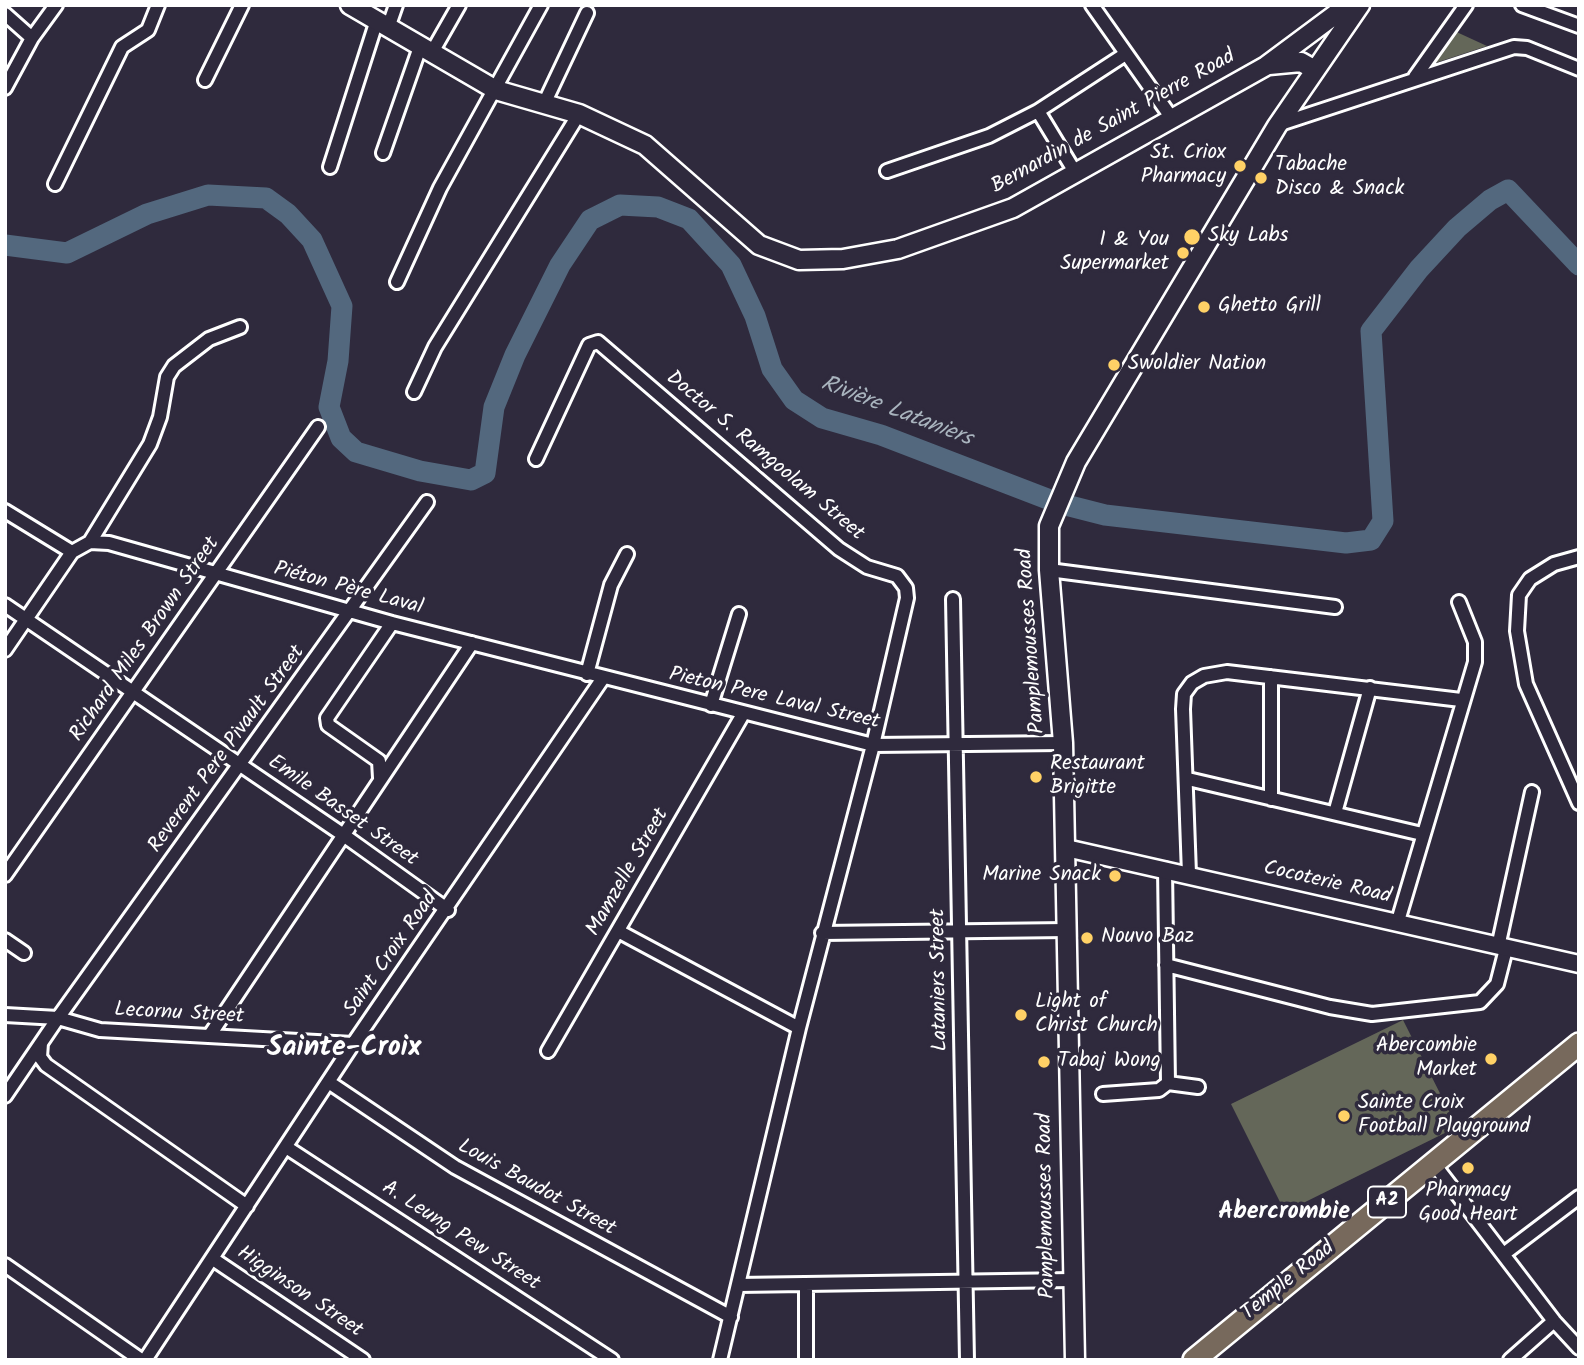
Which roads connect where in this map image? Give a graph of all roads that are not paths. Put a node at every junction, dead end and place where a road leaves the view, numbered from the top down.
1 (56, 5) edge
2 (158, 5) edge
3 (242, 5) edge
4 (350, 5) edge
5 (396, 5) edge
6 (459, 5) edge
7 (541, 5) edge
8 (1092, 5) edge
9 (1348, 5) edge
10 (1360, 5) edge
11 (1466, 5) edge
12 (1522, 5) edge
13 (587, 13) dead end
14 (5, 14) edge
15 (382, 24) junction
16 (1579, 26) edge
17 (32, 38) junction
18 (1292, 48) junction
19 (425, 50) junction
20 (1124, 55) junction
21 (1320, 64) junction
22 (1266, 65) junction
23 (1579, 69) edge
24 (1415, 77) junction
25 (205, 80) dead end
26 (5, 88) edge
27 (496, 90) junction
28 (544, 104) junction
29 (1038, 111) junction
30 (579, 114) junction
31 (1171, 117) junction
32 (1277, 125) junction
33 (383, 153) dead end
34 (330, 167) dead end
35 (887, 171) dead end
36 (1075, 172) junction
37 (55, 184) dead end
38 (397, 282) dead end
39 (240, 327) dead end
40 (414, 392) dead end
41 (318, 427) dead end
42 (536, 459) dead end
43 (427, 502) dead end
44 (5, 511) edge
45 (81, 546) junction
46 (627, 554) dead end
47 (1579, 557) edge
48 (1049, 570) junction
49 (215, 573) junction
50 (953, 599) dead end
51 (1459, 602) dead end
52 (5, 605) edge
53 (1335, 607) dead end
54 (350, 612) junction
55 (739, 614) dead end
56 (26, 619) junction
57 (392, 623) junction
58 (472, 643) junction
59 (5, 650) edge
60 (586, 674) junction
61 (1271, 677) junction
62 (603, 678) junction
63 (1370, 688) junction
64 (134, 692) junction
65 (1461, 700) junction
66 (711, 705) junction
67 (743, 713) junction
68 (1063, 743) junction
69 (955, 745) junction
70 (873, 746) junction
71 (242, 765) junction
72 (1188, 779) junction
73 (379, 780) junction
74 (1532, 792) dead end
75 (1271, 799) junction
76 (1579, 803) edge
77 (1335, 813) junction
78 (342, 834) junction
79 (1422, 834) junction
80 (1066, 848) junction
81 (1165, 869) junction
82 (1189, 874) junction
83 (5, 875) edge
84 (448, 910) junction
85 (1398, 921) junction
86 (1067, 930) junction
87 (618, 931) junction
88 (959, 932) junction
89 (822, 933) junction
90 (5, 940) edge
91 (1502, 948) junction
92 (24, 953) dead end
93 (1579, 964) edge
94 (1166, 965) junction
95 (5, 1015) edge
96 (58, 1018) junction
97 (799, 1028) junction
98 (210, 1035) junction
99 (41, 1042) junction
100 (353, 1044) junction
101 (1579, 1044) edge
102 (548, 1051) dead end
103 (330, 1083) junction
104 (1168, 1083) junction
105 (1198, 1087) dead end
106 (1103, 1094) dead end
107 (5, 1096) edge
108 (286, 1147) junction
109 (1434, 1164) junction
110 (1579, 1197) edge
111 (247, 1206) junction
112 (1504, 1253) junction
113 (213, 1259) junction
114 (5, 1265) edge
115 (1072, 1280) junction
116 (965, 1281) junction
117 (806, 1284) junction
118 (738, 1285) junction
119 (731, 1317) junction
120 (1554, 1321) junction
121 (1579, 1348) edge
122 (143, 1360) edge
123 (363, 1360) edge
124 (612, 1360) edge
125 (720, 1360) edge
126 (806, 1360) edge
127 (967, 1360) edge
128 (1075, 1360) edge
129 (1194, 1360) edge
130 (1510, 1360) edge

1 - 17 street
2 - 37 street
3 - 25 street
4 - 15 main road, Bernardin de Saint Pierre Road
5 - 15 street
6 - 19 street
7 - 27 street
8 - 20 street
9 - 18 main road, Bernardin de Saint Pierre Road
10 - 21 main road, Pamplemousses Road
11 - 24 street
12 - 16 street
13 - 28 street
14 - 17 street
15 - 19 main road, Bernardin de Saint Pierre Road
15 - 34 street
17 - 26 street
18 - 21 main road
18 - 22 main road, Bernardin de Saint Pierre Road
19 - 27 main road, Bernardin de Saint Pierre Road
19 - 33 street
20 - 29 street
20 - 31 street
21 - 22 main road, Bernardin de Saint Pierre Road
21 - 32 main road, Pamplemousses Road
22 - 31 main road, Bernardin de Saint Pierre Road
23 - 24 street
24 - 32 street
27 - 28 main road, Bernardin de Saint Pierre Road
27 - 38 street
28 - 30 main road, Bernardin de Saint Pierre Road
29 - 35 street
29 - 36 street
30 - 36 main road, Bernardin de Saint Pierre Road
30 - 40 street
31 - 36 main road, Bernardin de Saint Pierre Road
32 - 48 main road, Pamplemousses Road
39 - 45 street
41 - 49 street, Richard Miles Brown Street
42 - 70 street, Doctor S. Ramgoolam Street
43 - 54 street, Reverent Pere Pivault Street
44 - 45 street
45 - 49 street, Piéton Père Laval
45 - 56 street
46 - 60 street
47 - 76 street
48 - 53 street
48 - 68 main road, Pamplemousses Road
49 - 54 street, Piéton Père Laval
49 - 64 street, Richard Miles Brown Street
50 - 69 street, Lataniers Street
51 - 65 street
52 - 56 street, Emile Basset Street
54 - 57 street, Piéton Père Laval
54 - 71 street, Reverent Pere Pivault Street
55 - 66 street
56 - 59 street
56 - 64 street, Emile Basset Street
57 - 58 street, Piéton Père Laval
57 - 73 street
58 - 60 street, Piéton Père Laval
58 - 73 street
60 - 62 street, Piéton Père Laval
61 - 63 street
61 - 72 street
61 - 75 street
62 - 66 street, Pieton Pere Laval Street
62 - 84 street, Saint Croix Road
63 - 65 street
63 - 77 street
64 - 71 street, Emile Basset Street
64 - 83 street, Richard Miles Brown Street
65 - 79 street
66 - 67 street, Pieton Pere Laval Street
67 - 70 street, Pieton Pere Laval Street
67 - 87 street, Mamzelle Street
68 - 69 street, Pieton Pere Laval Street
68 - 80 main road, Pamplemousses Road
69 - 70 street, Pieton Pere Laval Street
69 - 88 street, Lataniers Street
70 - 89 street
71 - 78 street, Emile Basset Street
71 - 96 street, Reverent Pere Pivault Street
72 - 75 street
72 - 82 street
73 - 78 street
74 - 91 street
75 - 77 street
77 - 79 street
78 - 84 street, Emile Basset Street
78 - 98 street
79 - 85 street
80 - 81 street, Cocoterie Road
80 - 86 main road, Pamplemousses Road
81 - 82 street, Cocoterie Road
81 - 94 street
82 - 85 street, Cocoterie Road
84 - 100 street, Saint Croix Road
85 - 91 street, Cocoterie Road
86 - 88 street
86 - 115 main road, Pamplemousses Road
87 - 97 street
87 - 102 street, Mamzelle Street
88 - 89 street
88 - 116 street, Lataniers Street
89 - 97 street
90 - 92 street
91 - 93 street, Cocoterie Road
91 - 94 street
94 - 104 street
95 - 96 street, Lecornu Street
96 - 98 street, Lecornu Street
96 - 99 street, Reverent Pere Pivault Street
97 - 118 street
98 - 100 street, Lecornu Street
99 - 107 street, Reverent Pere Pivault Street
99 - 111 street
100 - 103 street, Saint Croix Road
101 - 109 main road, Temple Road / A2
103 - 108 street, Saint Croix Road
103 - 119 street, Louis Baudot Street
104 - 105 street
104 - 106 street
108 - 111 street, Saint Croix Road
108 - 124 street, A. Leung Pew Street
109 - 112 street
109 - 129 main road, Temple Road / A2
110 - 112 street
111 - 113 street, Saint Croix Road
112 - 120 street
113 - 122 street, Saint Croix Road
113 - 123 street, Higginson Street
114 - 122 street
115 - 116 street
115 - 128 main road, Pamplemousses Road
116 - 117 street
116 - 127 street, Lataniers Street
117 - 118 street
117 - 126 street
118 - 119 street
119 - 125 street
120 - 121 street
120 - 130 street

